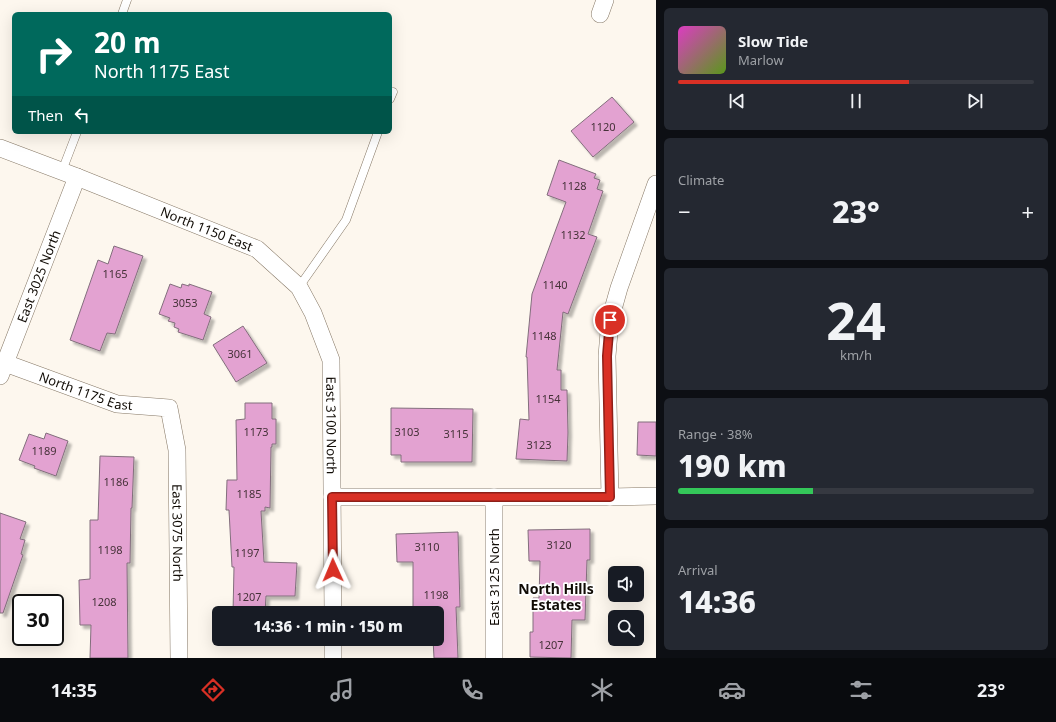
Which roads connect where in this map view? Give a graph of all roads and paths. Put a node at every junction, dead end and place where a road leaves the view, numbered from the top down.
1 (127, 0) edge
2 (123, 12) edge
3 (77, 134) edge
4 (377, 134) edge
5 (0, 148) edge
6 (69, 174) junction
7 (656, 184) edge
8 (299, 287) junction
9 (313, 313) joint
10 (2, 369) edge
11 (169, 408) joint
12 (656, 496) edge
13 (332, 497) junction
14 (494, 497) junction
15 (610, 497) junction
16 (333, 606) edge
17 (333, 646) edge
18 (179, 658) edge
19 (333, 658) edge
20 (494, 658) edge

1 - 2 lane
3 - 6 lane
4 - 8 lane
5 - 6 street, North 1150 East
6 - 8 street, North 1150 East
6 - 10 street, East 3025 North
7 - 15 street
8 - 9 street, North 1150 East
9 - 13 street, East 3100 North
10 - 11 street, North 1175 East
11 - 18 street, East 3075 North
12 - 15 street
13 - 14 street
13 - 16 street, East 3100 North
14 - 15 street
14 - 20 street, East 3125 North
17 - 19 street

